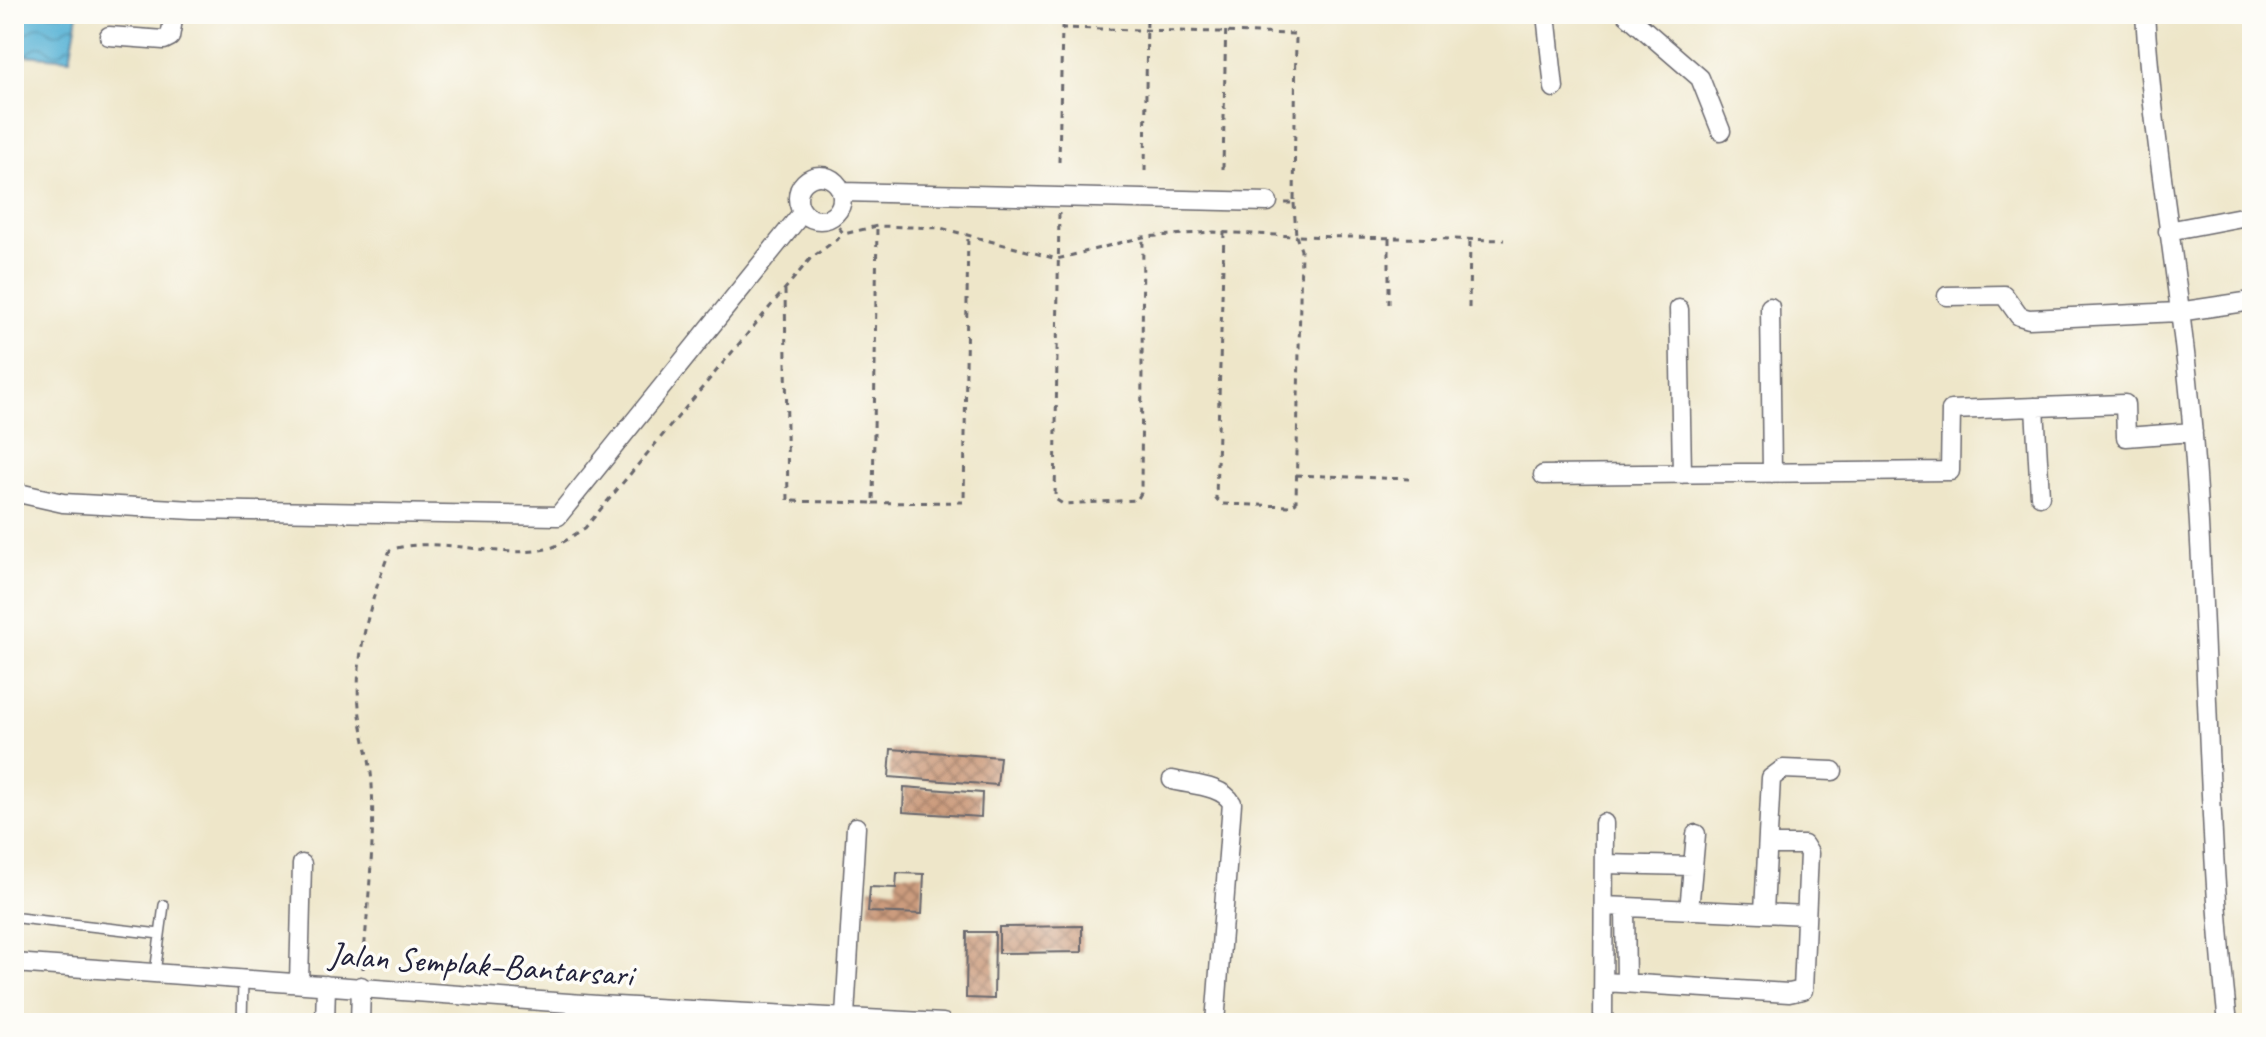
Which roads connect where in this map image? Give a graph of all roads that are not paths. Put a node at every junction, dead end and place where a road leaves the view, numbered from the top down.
1 (174, 14) edge
2 (1546, 14) edge
3 (1626, 14) edge
4 (2145, 14) edge
5 (109, 36) dead end
6 (1554, 88) dead end
7 (1721, 131) dead end
8 (842, 192) junction
9 (1268, 202) road end
10 (802, 213) junction
11 (2252, 215) edge
12 (2168, 231) junction
13 (1947, 296) dead end
14 (2252, 301) edge
15 (1770, 307) dead end
16 (1679, 309) dead end
17 (2178, 312) junction
18 (2035, 407) junction
19 (2193, 432) junction
20 (1772, 473) junction
21 (1682, 474) junction
22 (1543, 475) dead end
23 (14, 492) edge
24 (2040, 496) dead end
25 (1833, 771) dead end
26 (1172, 780) dead end
27 (1604, 823) dead end
28 (856, 827) dead end
29 (1696, 834) dead end
30 (1770, 845) junction
31 (302, 864) dead end
32 (1604, 864) junction
33 (1692, 866) junction
34 (164, 905) dead end
35 (1605, 906) junction
36 (1625, 907) junction
37 (1689, 910) junction
38 (1764, 911) junction
39 (1806, 915) junction
40 (19, 918) dead end
41 (160, 934) junction
42 (14, 963) edge
43 (155, 973) junction
44 (243, 980) junction
45 (1604, 982) junction
46 (1626, 982) junction
47 (299, 983) junction
48 (326, 985) junction
49 (361, 986) junction
50 (683, 1016) edge
51 (845, 1016) junction
52 (924, 1022) edge
53 (242, 1023) edge
54 (325, 1023) edge
55 (360, 1023) edge
56 (943, 1023) edge
57 (1215, 1023) edge
58 (1603, 1023) edge
59 (2228, 1023) edge

1 - 5 street
2 - 6 street
3 - 7 street
4 - 12 street
8 - 9 street
8 - 10 street
8 - 10 street
10 - 23 street
11 - 12 street
12 - 17 street
13 - 17 street
14 - 17 street
15 - 20 street
16 - 21 street
17 - 19 street
18 - 19 street
18 - 20 street
18 - 24 street
19 - 59 street
20 - 21 street
21 - 22 street
25 - 30 street
26 - 57 street
27 - 32 street
28 - 51 street
29 - 33 street
30 - 38 street
30 - 39 street
31 - 47 street
32 - 33 street
32 - 35 street
33 - 37 street
34 - 41 lane
35 - 36 street
35 - 45 street
36 - 37 street
36 - 46 street
37 - 38 street
38 - 39 street
39 - 46 street
40 - 41 lane
41 - 43 lane
42 - 43 street, Jalan Semplak–Bantarsari
43 - 44 street, Jalan Semplak–Bantarsari
44 - 47 street, Jalan Semplak–Bantarsari
44 - 53 lane
45 - 46 street
45 - 58 street
47 - 48 street, Jalan Semplak–Bantarsari
48 - 49 street, Jalan Semplak–Bantarsari
48 - 54 street
49 - 50 street, Jalan Semplak–Bantarsari
49 - 55 street
50 - 51 street, Jalan Semplak–Bantarsari
51 - 52 street, Jalan Semplak–Bantarsari
52 - 56 street, Jalan Semplak–Bantarsari

